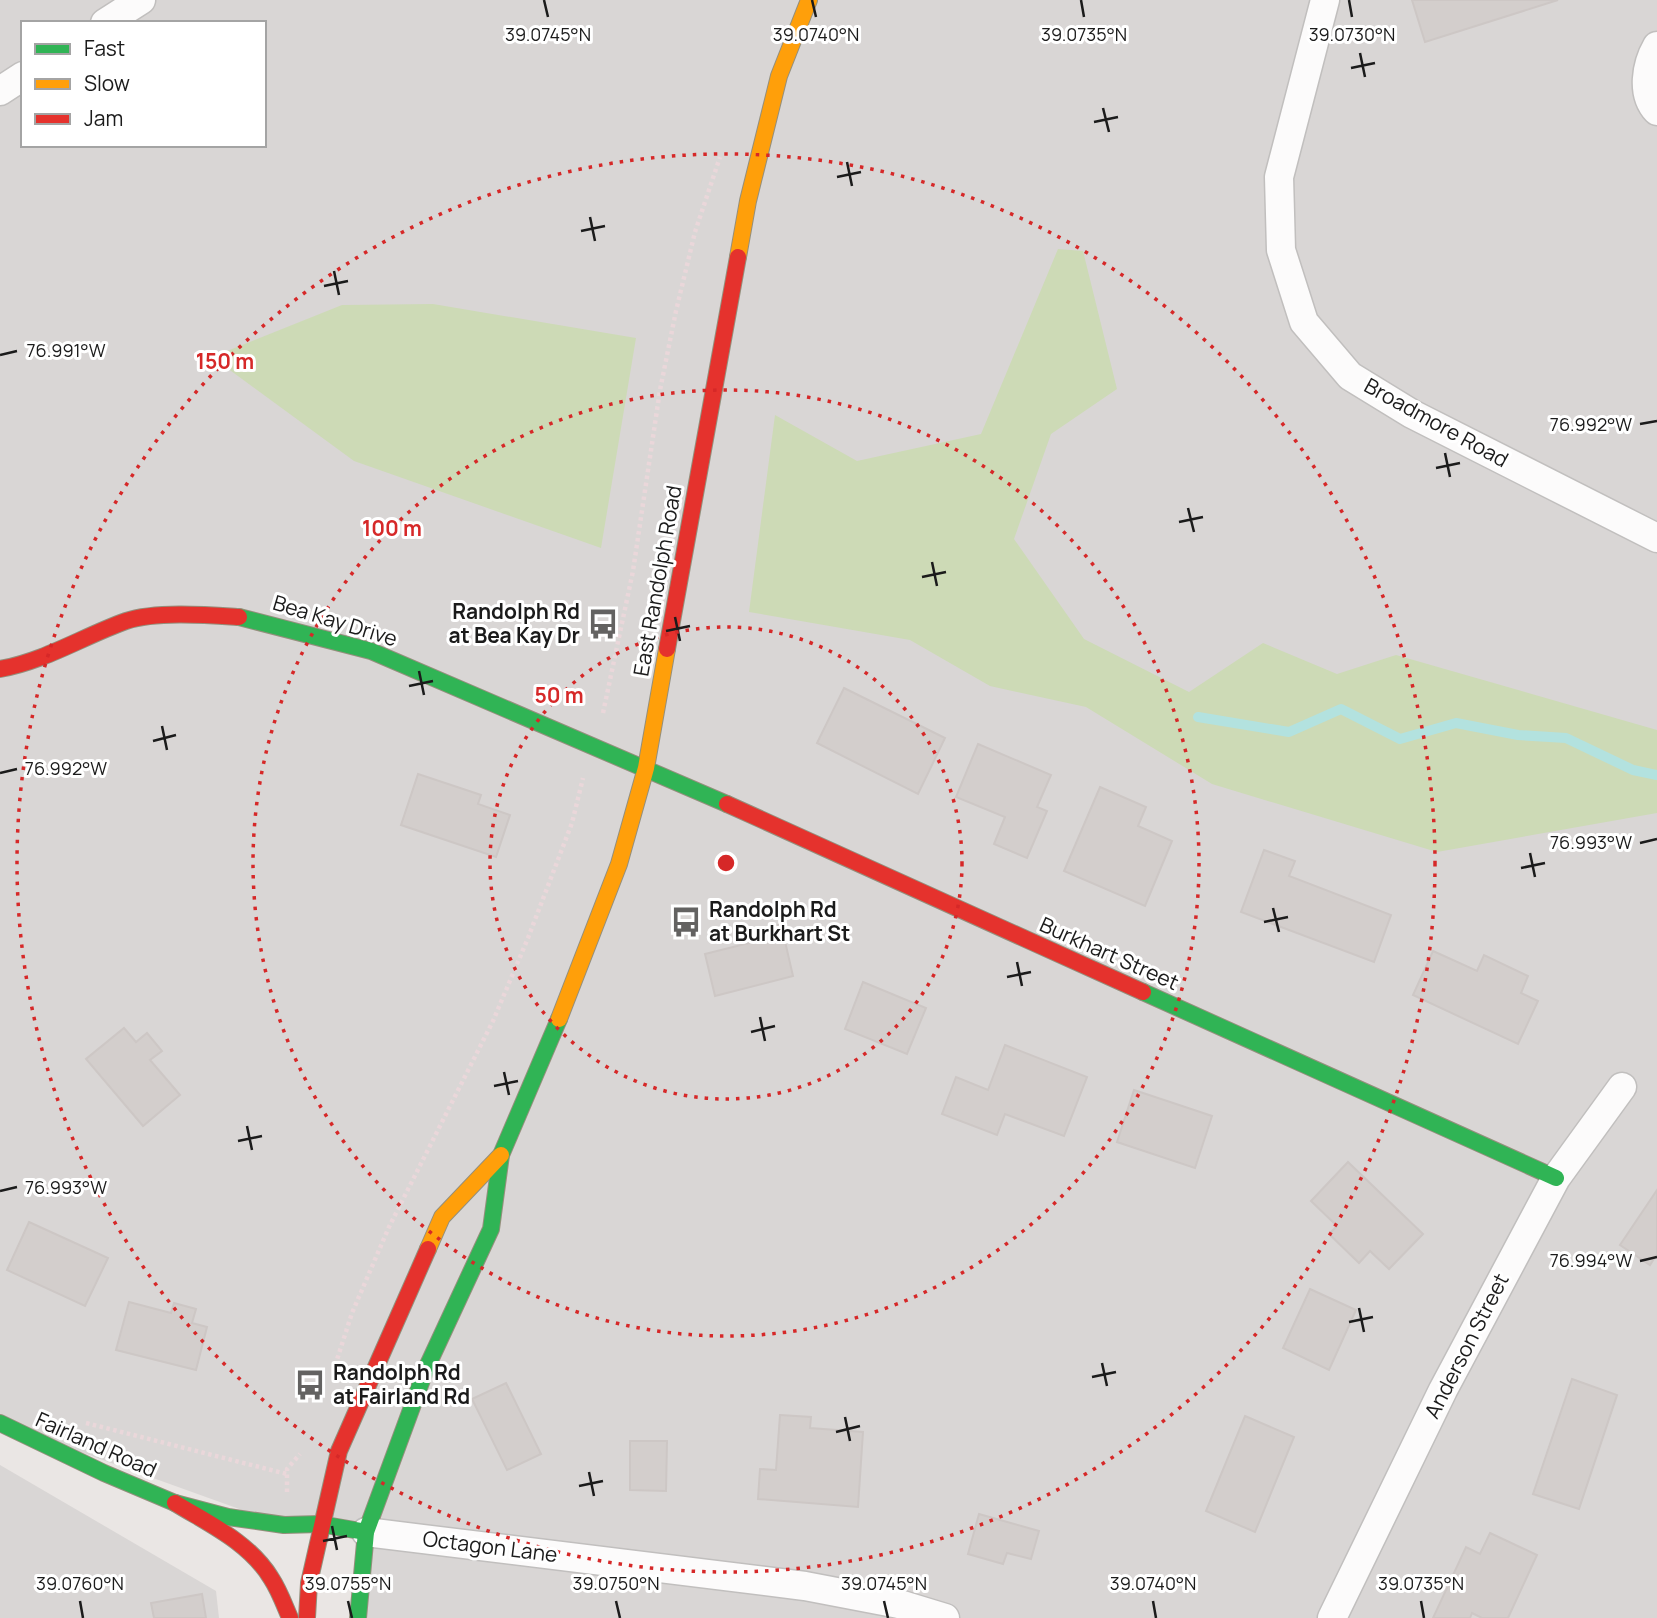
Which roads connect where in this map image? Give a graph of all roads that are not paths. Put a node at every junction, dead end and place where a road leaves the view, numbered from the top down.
1 (141, 0) edge
2 (809, 0) edge
3 (1325, 0) edge
4 (108, 21) edge
5 (1657, 46) edge
6 (21, 77) edge
7 (0, 91) edge
8 (1657, 111) edge
9 (1657, 538) edge
10 (0, 669) edge
11 (646, 768) junction
12 (1622, 1087) dead end
13 (501, 1155) junction
14 (1556, 1178) junction
15 (0, 1423) edge
16 (200, 1494) dead end
17 (175, 1503) junction
18 (286, 1503) road end
19 (320, 1524) junction
20 (366, 1532) junction
21 (290, 1618) edge
22 (307, 1618) edge
23 (358, 1618) edge
24 (945, 1618) edge
25 (1332, 1618) edge

1 - 4 street
2 - 11 main road, East Randolph Road
3 - 9 street, Broadmore Road
5 - 8 street
6 - 7 street
10 - 11 main road, Bea Kay Drive
11 - 13 main road, East Randolph Road
11 - 14 main road, Burkhart Street
12 - 14 street, Anderson Street
13 - 19 main road, East Randolph Road
13 - 20 main road, East Randolph Road
14 - 25 street, Anderson Street
15 - 17 main road, Fairland Road
16 - 17 main road
17 - 19 main road, Fairland Road
17 - 21 main road
18 - 19 main road, Fairland Road
19 - 20 main road, Fairland Road
19 - 22 main road, East Randolph Road
20 - 23 main road, East Randolph Road
20 - 24 street, Octagon Lane

